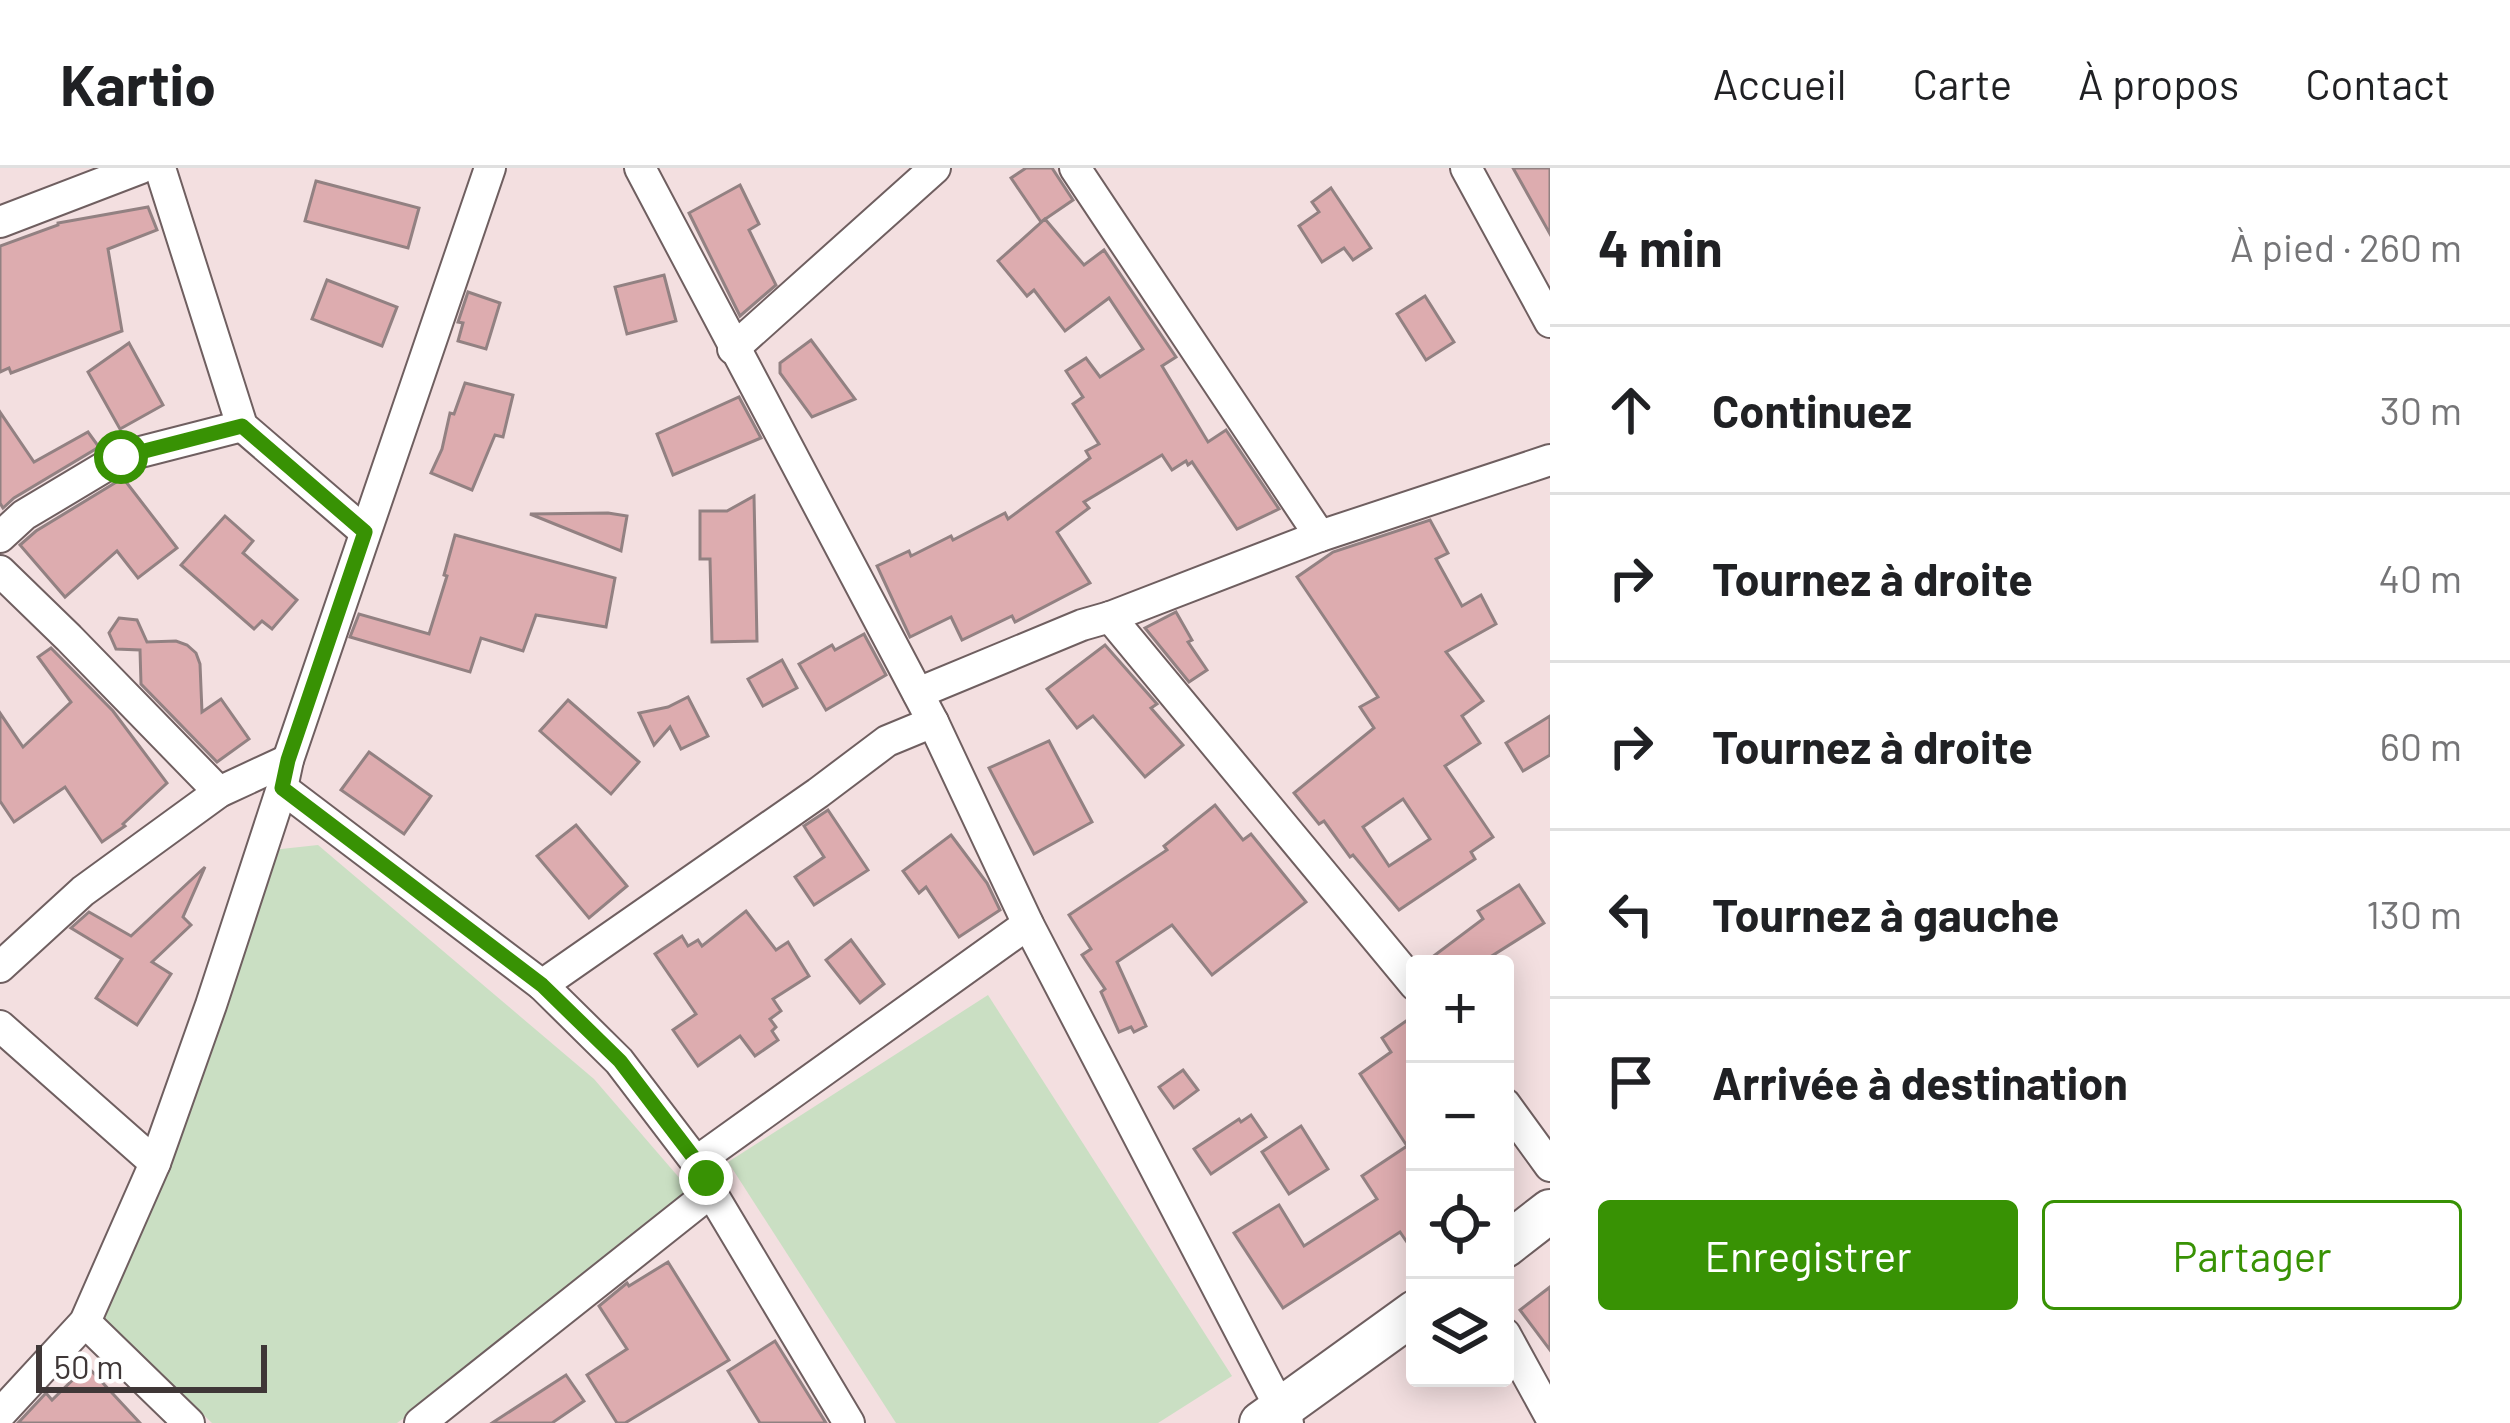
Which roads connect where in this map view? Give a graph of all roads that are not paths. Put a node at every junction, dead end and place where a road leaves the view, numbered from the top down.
1 (142, 168) edge
2 (160, 168) edge
3 (490, 168) edge
4 (640, 168) edge
5 (935, 168) edge
6 (1076, 168) edge
7 (1466, 168) edge
8 (0, 221) edge
9 (1550, 322) edge
10 (733, 349) junction
11 (242, 426) junction
12 (1550, 460) edge
13 (365, 532) junction
14 (1320, 536) junction
15 (0, 537) edge
16 (0, 572) edge
17 (1110, 617) junction
18 (918, 693) junction
19 (934, 722) junction
20 (285, 774) junction
21 (219, 792) junction
22 (1028, 924) junction
23 (0, 967) edge
24 (1406, 974) edge
25 (542, 985) junction
26 (0, 1026) edge
27 (1514, 1116) edge
28 (697, 1162) junction
29 (155, 1163) junction
30 (1550, 1166) edge
31 (711, 1192) junction
32 (1550, 1211) edge
33 (1514, 1239) edge
34 (1406, 1319) edge
35 (85, 1322) junction
36 (1514, 1350) edge
37 (0, 1414) edge
38 (1550, 1416) edge
39 (1276, 1418) edge
40 (189, 1423) edge
41 (420, 1423) edge
42 (849, 1423) edge

1 - 8 street
2 - 11 street
3 - 13 street
4 - 10 street
5 - 10 street
6 - 14 street
7 - 9 street
10 - 18 street
11 - 13 street
11 - 15 street
12 - 14 street
13 - 20 street
14 - 17 street
16 - 21 street
17 - 18 street
17 - 24 street
18 - 19 street
19 - 22 street
19 - 25 street
20 - 21 street
20 - 25 street
20 - 29 street
21 - 23 street
22 - 28 street
22 - 39 street
25 - 28 street
26 - 29 street
27 - 30 street
28 - 31 street
29 - 35 street
31 - 41 street
31 - 42 street
32 - 33 street
34 - 39 street
35 - 37 street
35 - 40 street
36 - 38 street

